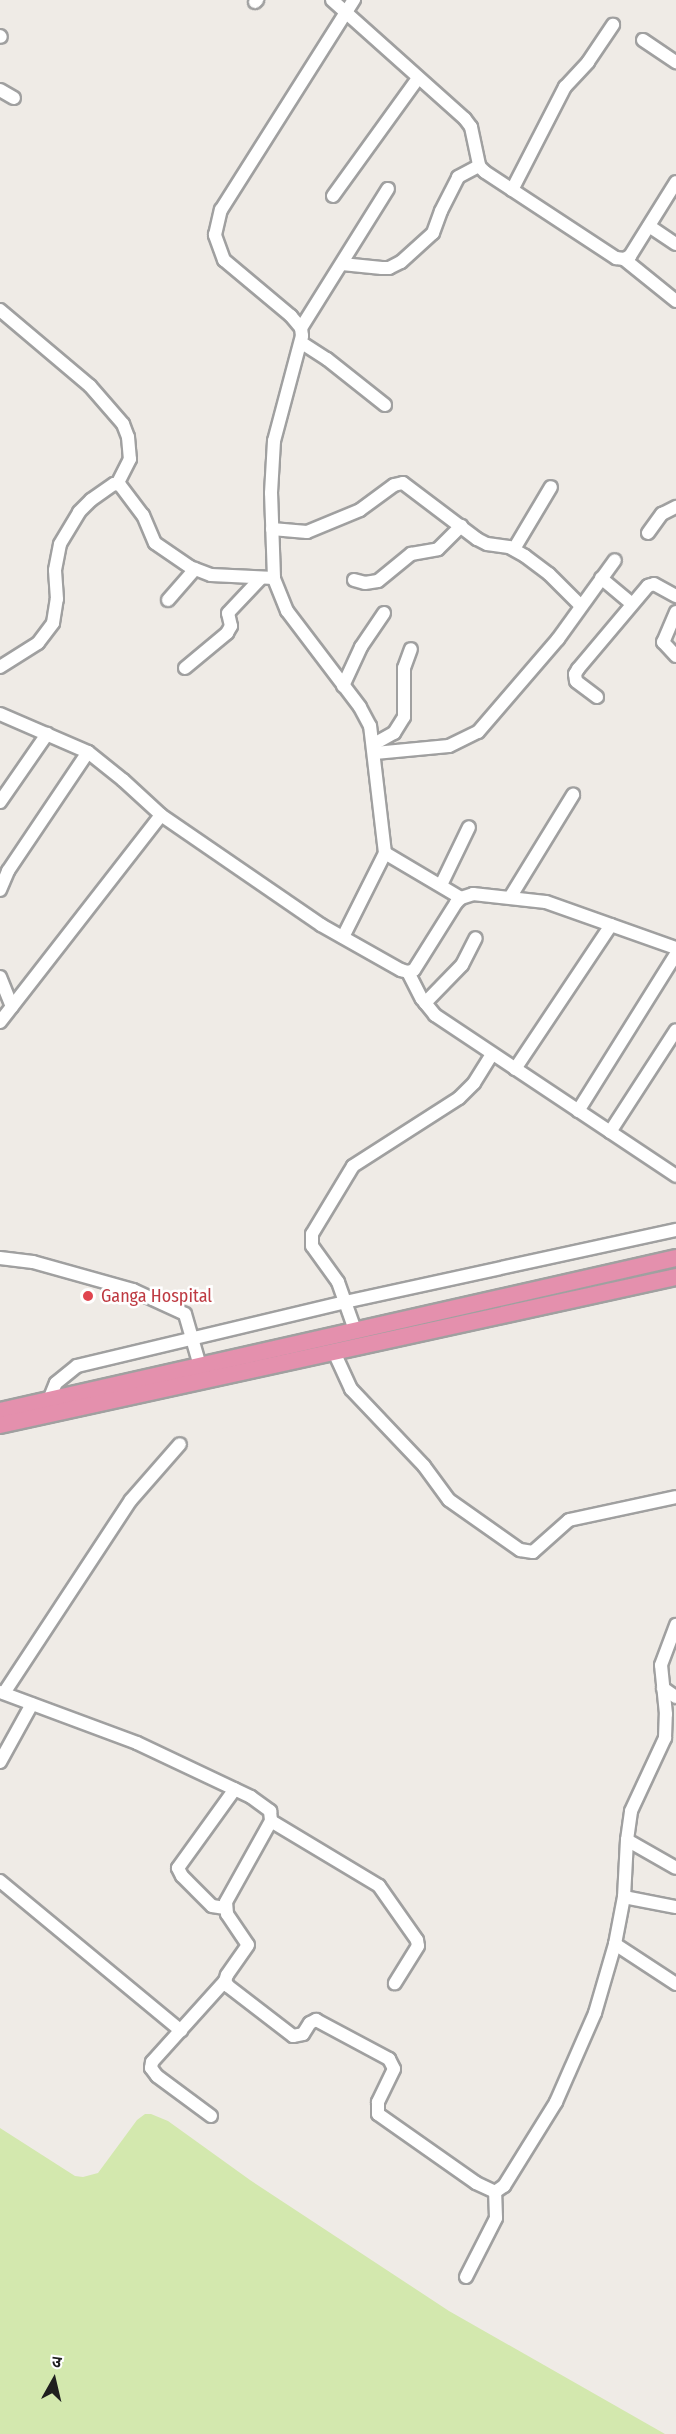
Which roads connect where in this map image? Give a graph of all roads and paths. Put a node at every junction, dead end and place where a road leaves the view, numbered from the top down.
1 (332, 0) edge
2 (354, 0) edge
3 (345, 13) junction
4 (613, 25) dead end
5 (643, 40) dead end
6 (676, 62) edge
7 (418, 78) junction
8 (0, 90) edge
9 (14, 98) dead end
10 (479, 166) junction
11 (676, 182) edge
12 (388, 189) dead end
13 (512, 190) junction
14 (333, 196) dead end
15 (649, 226) junction
16 (676, 244) edge
17 (624, 259) junction
18 (342, 264) junction
19 (676, 301) edge
20 (0, 310) edge
21 (301, 328) junction
22 (302, 343) junction
23 (385, 405) dead end
24 (117, 484) junction
25 (551, 487) dead end
26 (676, 507) edge
27 (461, 526) junction
28 (272, 529) junction
29 (648, 533) dead end
30 (514, 549) junction
31 (615, 560) dead end
32 (195, 569) junction
33 (261, 578) junction
34 (274, 578) junction
35 (601, 578) junction
36 (354, 580) dead end
37 (676, 596) edge
38 (168, 600) dead end
39 (632, 604) junction
40 (581, 606) junction
41 (676, 612) edge
42 (384, 613) dead end
43 (411, 649) dead end
44 (676, 656) edge
45 (0, 667) edge
46 (185, 668) dead end
47 (343, 686) junction
48 (597, 697) dead end
49 (0, 714) edge
50 (46, 734) junction
51 (374, 748) junction
52 (87, 752) junction
53 (573, 795) dead end
54 (0, 802) edge
55 (161, 815) junction
56 (469, 827) dead end
57 (385, 853) junction
58 (441, 885) junction
59 (0, 890) edge
60 (511, 896) junction
61 (461, 898) junction
62 (611, 925) junction
63 (343, 937) junction
64 (476, 938) dead end
65 (676, 948) edge
66 (676, 954) edge
67 (408, 972) junction
68 (0, 977) edge
69 (425, 1003) junction
70 (12, 1007) junction
71 (0, 1022) edge
72 (676, 1030) edge
73 (492, 1054) junction
74 (515, 1069) junction
75 (578, 1111) junction
76 (610, 1132) junction
77 (676, 1176) edge
78 (676, 1230) edge
79 (0, 1258) edge
80 (676, 1258) edge
81 (676, 1277) edge
82 (345, 1302) junction
83 (355, 1330) junction
84 (191, 1337) junction
85 (334, 1352) junction
86 (200, 1366) junction
87 (49, 1400) junction
88 (0, 1411) edge
89 (0, 1425) edge
90 (180, 1444) dead end
91 (676, 1497) edge
92 (676, 1625) edge
93 (663, 1688) junction
94 (2, 1693) edge
95 (676, 1697) edge
96 (32, 1704) junction
97 (0, 1762) edge
98 (235, 1789) junction
99 (271, 1821) junction
100 (627, 1839) junction
101 (676, 1868) edge
102 (0, 1881) edge
103 (624, 1897) junction
104 (676, 1907) edge
105 (225, 1908) junction
106 (615, 1944) junction
107 (225, 1981) junction
108 (395, 1983) dead end
109 (676, 1984) edge
110 (181, 2031) junction
111 (211, 2116) dead end
112 (495, 2193) junction
113 (466, 2277) dead end

1 - 3 street
2 - 3 street
3 - 7 street
3 - 21 street
4 - 13 street
5 - 6 street
7 - 10 street
7 - 14 street
8 - 9 street
10 - 13 street
10 - 18 street
11 - 15 street
12 - 18 street
13 - 17 street
15 - 16 street
15 - 17 street
17 - 19 street
18 - 21 street
20 - 24 street
21 - 22 street
22 - 23 street
22 - 28 street
24 - 32 street
24 - 45 street
25 - 30 street
26 - 29 street
27 - 28 street
27 - 30 street
27 - 36 street
28 - 34 street
30 - 40 street
31 - 35 street
32 - 33 street
32 - 38 street
33 - 34 street
33 - 46 street
34 - 47 street
35 - 39 street
35 - 40 street
37 - 39 street
39 - 48 street
40 - 51 street
41 - 44 street
42 - 47 street
43 - 51 street
47 - 51 street
49 - 50 street
50 - 52 street
50 - 54 street
51 - 57 street
52 - 55 street
52 - 59 street
53 - 60 street
55 - 63 street
55 - 70 street
56 - 58 street
57 - 58 street
57 - 63 street
58 - 61 street
60 - 61 street
60 - 62 street
61 - 67 street
62 - 65 street
62 - 74 street
63 - 67 street
64 - 69 street
66 - 75 street
67 - 69 street
68 - 70 street
69 - 73 street
70 - 71 street
72 - 76 street
73 - 74 street
73 - 82 street
74 - 75 street
75 - 76 street
76 - 77 street
78 - 82 street
79 - 84 street
80 - 83 highway
81 - 85 highway
82 - 83 street
82 - 84 street
83 - 86 highway
84 - 86 street
84 - 87 street
85 - 89 highway
85 - 91 street
86 - 87 highway
87 - 88 highway
90 - 94 street
92 - 93 street
93 - 95 street
93 - 100 street
94 - 96 street
96 - 97 street
96 - 98 street
98 - 99 street
98 - 105 street
99 - 105 street
99 - 108 street
100 - 101 street
100 - 103 street
102 - 110 street
103 - 104 street
103 - 106 street
105 - 107 street
106 - 109 street
106 - 112 street
107 - 110 street
107 - 112 street
110 - 111 street
112 - 113 street

